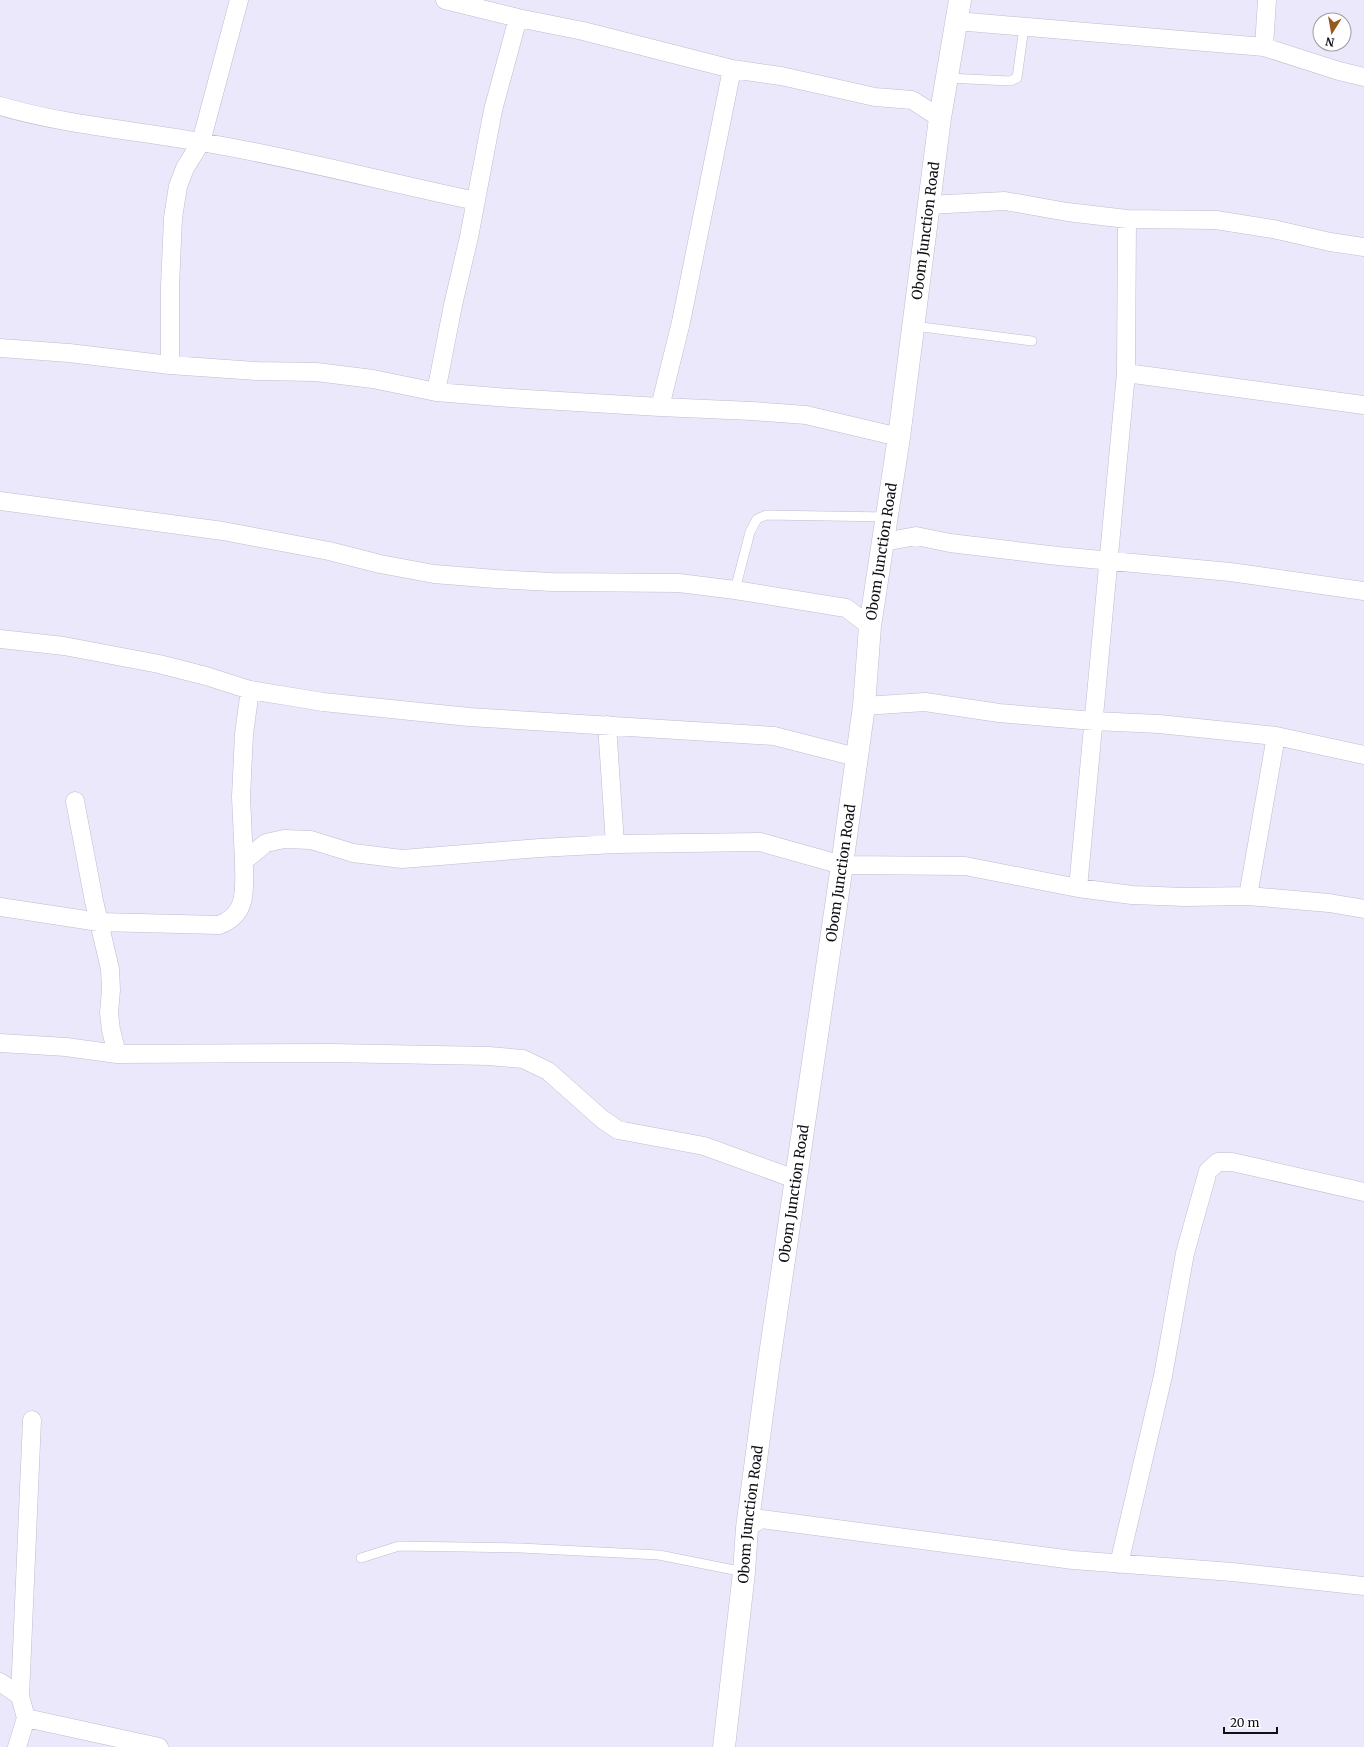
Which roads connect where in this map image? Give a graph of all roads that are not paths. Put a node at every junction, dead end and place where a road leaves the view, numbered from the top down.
1 (239, 0) edge
2 (445, 0) edge
3 (1267, 0) edge
4 (958, 10) edge
5 (518, 18) junction
6 (1024, 27) junction
7 (1264, 47) junction
8 (732, 69) junction
9 (1364, 77) edge
10 (946, 78) junction
11 (0, 106) edge
12 (940, 118) junction
13 (201, 142) junction
14 (476, 201) junction
15 (928, 205) junction
16 (1127, 219) junction
17 (1364, 247) edge
18 (914, 326) junction
19 (1032, 341) dead end
20 (0, 348) edge
21 (170, 365) junction
22 (1126, 373) junction
23 (436, 392) junction
24 (1364, 405) edge
25 (660, 407) junction
26 (899, 437) junction
27 (0, 501) edge
28 (888, 517) junction
29 (884, 542) junction
30 (1109, 561) junction
31 (735, 590) junction
32 (1364, 591) edge
33 (870, 626) junction
34 (0, 639) edge
35 (250, 690) junction
36 (864, 706) junction
37 (1094, 721) junction
38 (607, 725) junction
39 (1276, 736) junction
40 (1364, 755) edge
41 (856, 757) junction
42 (75, 801) dead end
43 (615, 844) junction
44 (244, 861) junction
45 (842, 865) junction
46 (1078, 888) junction
47 (1248, 896) junction
48 (0, 907) edge
49 (1364, 909) edge
50 (99, 922) junction
51 (0, 1044) edge
52 (117, 1054) junction
53 (795, 1179) junction
54 (1364, 1192) edge
55 (32, 1420) dead end
56 (747, 1528) junction
57 (361, 1558) dead end
58 (1119, 1564) junction
59 (744, 1572) junction
60 (1364, 1586) edge
61 (0, 1682) edge
62 (20, 1696) junction
63 (26, 1718) junction
64 (17, 1747) edge
65 (159, 1747) edge
66 (724, 1747) edge

1 - 13 street
2 - 5 street
3 - 7 street
4 - 6 street
4 - 10 main road, Obom Junction Road
5 - 8 street
5 - 14 street
6 - 7 street
6 - 10 lane
7 - 9 street
8 - 12 street
8 - 25 street
10 - 12 main road, Obom Junction Road
11 - 13 street
12 - 15 main road, Obom Junction Road
13 - 14 street
13 - 21 street
14 - 23 street
15 - 16 street
15 - 18 main road, Obom Junction Road
16 - 17 street
16 - 22 street
18 - 19 lane
18 - 26 main road, Obom Junction Road
20 - 21 street
21 - 23 street
22 - 24 street
22 - 30 street
23 - 25 street
25 - 26 street
26 - 28 main road, Obom Junction Road
27 - 31 street
28 - 29 main road, Obom Junction Road
28 - 31 lane
29 - 30 street
29 - 33 main road, Obom Junction Road
30 - 32 street
30 - 37 street
31 - 33 street
33 - 36 main road, Obom Junction Road
34 - 35 street
35 - 38 street
35 - 44 street
36 - 37 street
36 - 41 main road, Obom Junction Road
37 - 39 street
37 - 46 street
38 - 41 street
38 - 43 street
39 - 40 street
39 - 47 street
41 - 45 main road, Obom Junction Road
42 - 50 street
43 - 44 street
43 - 45 street
44 - 50 street
45 - 46 street
45 - 53 main road, Obom Junction Road
46 - 47 street
47 - 49 street
48 - 50 street
50 - 52 street
51 - 52 street
52 - 53 street
53 - 56 main road, Obom Junction Road
54 - 58 street
55 - 62 street
56 - 58 street
56 - 59 main road, Obom Junction Road
57 - 59 lane
58 - 60 street
59 - 66 main road, Obom Junction Road
61 - 62 street
62 - 63 street
63 - 64 street
63 - 65 street

